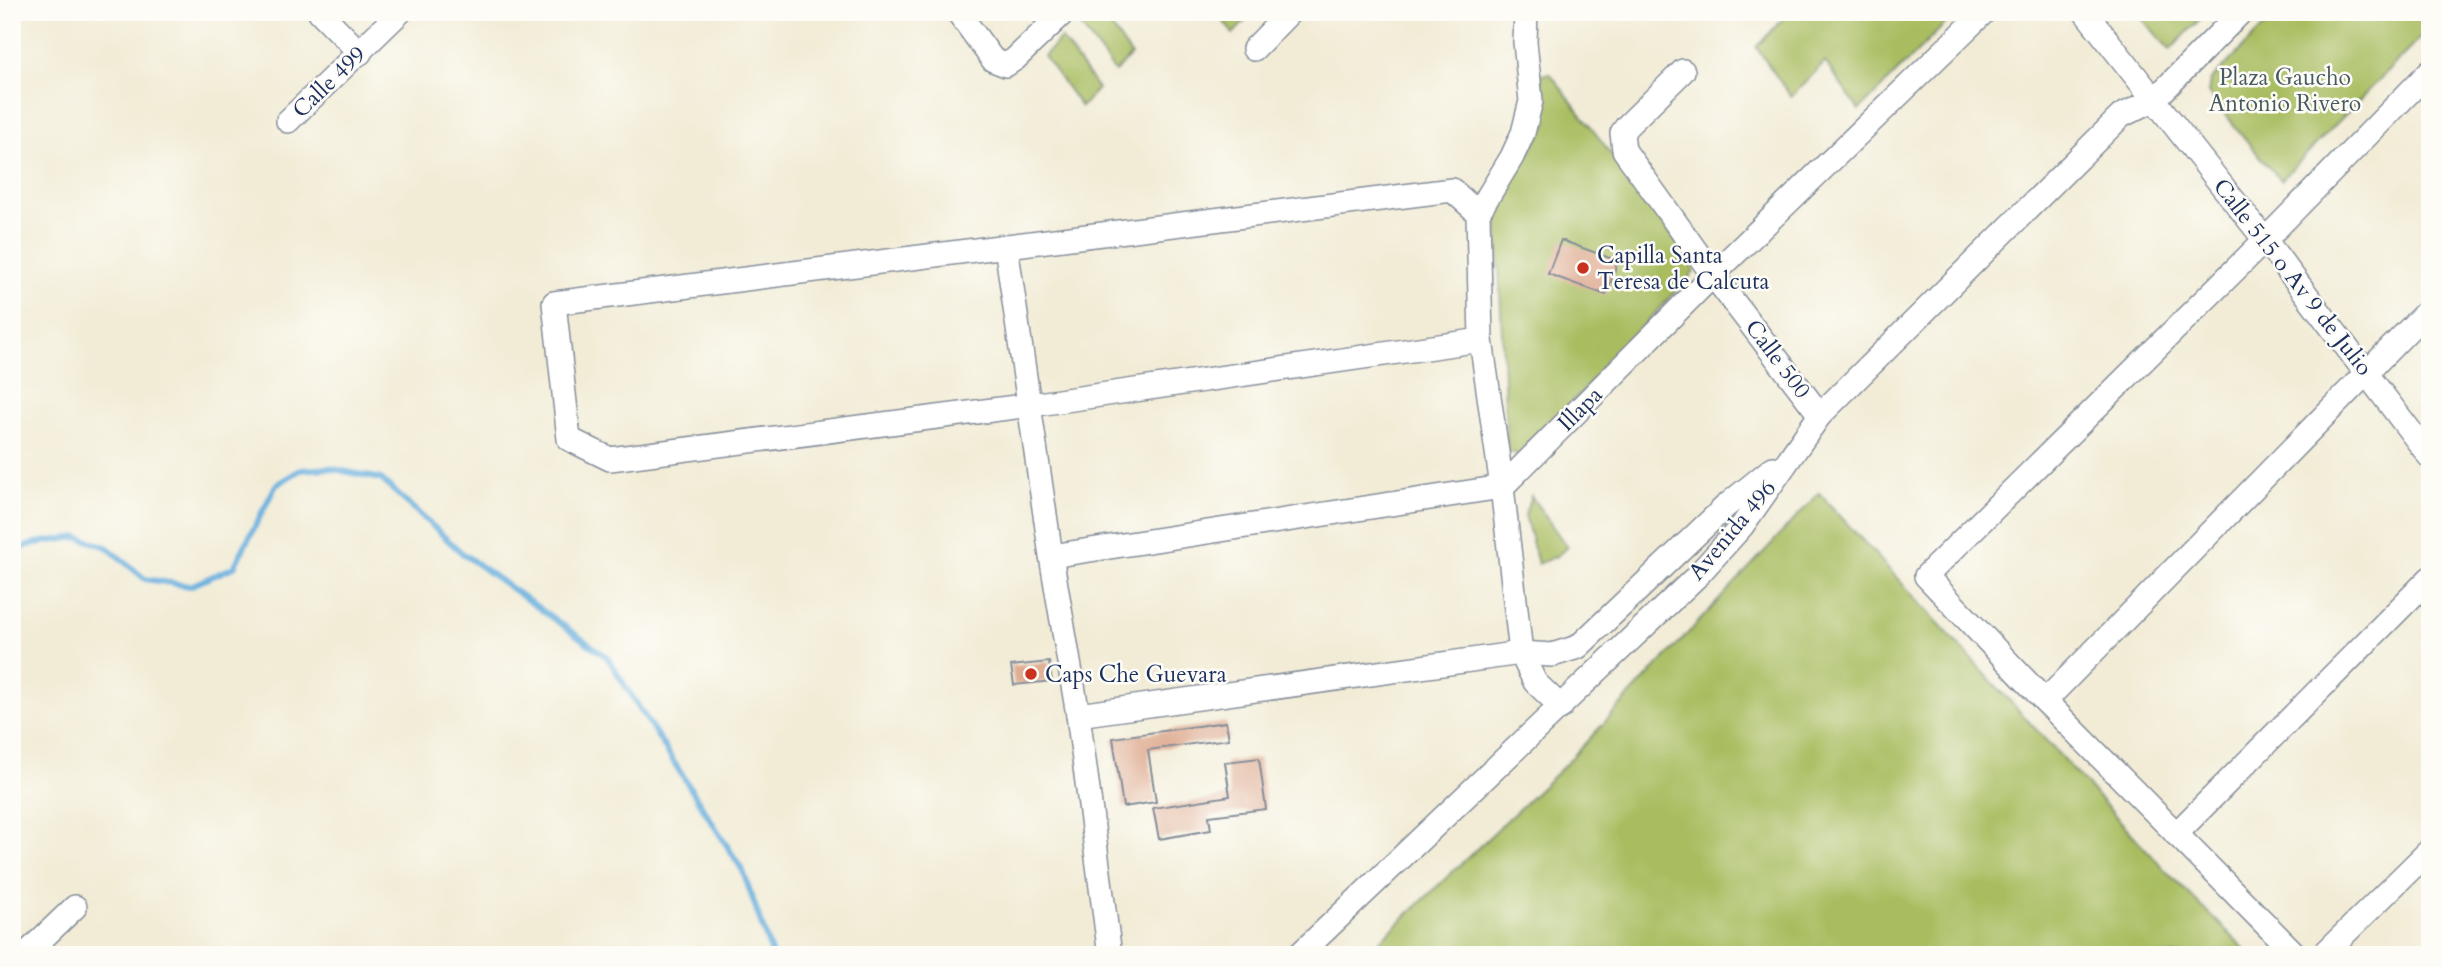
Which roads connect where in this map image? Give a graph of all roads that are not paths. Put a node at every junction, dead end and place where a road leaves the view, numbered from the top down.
1 (320, 12) edge
2 (400, 12) edge
3 (958, 12) edge
4 (1064, 12) edge
5 (1290, 12) edge
6 (1525, 12) edge
7 (1984, 12) edge
8 (2085, 12) edge
9 (2241, 12) edge
10 (1254, 48) dead end
11 (360, 53) junction
12 (1683, 71) dead end
13 (2430, 71) edge
14 (2155, 99) junction
15 (288, 121) dead end
16 (1478, 213) junction
17 (2265, 240) junction
18 (1006, 246) junction
19 (1713, 275) junction
20 (2430, 308) edge
21 (1480, 340) junction
22 (2367, 372) junction
23 (1031, 405) junction
24 (1820, 415) junction
25 (1794, 452) junction
26 (2430, 457) edge
27 (1502, 487) junction
28 (1051, 556) junction
29 (2430, 578) edge
30 (1521, 653) junction
31 (2045, 701) junction
32 (1561, 707) junction
33 (1078, 715) junction
34 (2176, 834) junction
35 (2430, 850) edge
36 (75, 906) dead end
37 (26, 955) edge
38 (1110, 955) edge
39 (1299, 955) edge
40 (2296, 955) edge
41 (2323, 955) edge

1 - 11 street
2 - 11 street, Calle 499
3 - 4 street
5 - 10 street
6 - 16 street
7 - 19 street, Illapa
8 - 14 street, Calle 515 o Av 9 de Julio
9 - 14 street, Avenida 496
11 - 15 street, Calle 499
12 - 19 street, Calle 500
13 - 17 street
14 - 17 street, Calle 515 o Av 9 de Julio
14 - 24 street, Avenida 496
16 - 18 street
16 - 21 street
17 - 22 street, Calle 515 o Av 9 de Julio
17 - 31 street
18 - 23 street
18 - 23 street
19 - 24 street, Calle 500
19 - 27 street, Illapa
20 - 22 street
21 - 23 street
21 - 27 street
22 - 26 street, Calle 515 o Av 9 de Julio
22 - 31 street
23 - 28 street
24 - 25 street, Avenida 496
25 - 30 street
25 - 32 street, Avenida 496
27 - 28 street
27 - 30 street
28 - 33 street
29 - 34 street
30 - 32 street
30 - 33 street
31 - 34 street
32 - 39 street, Avenida 496
33 - 38 street
34 - 40 street
35 - 41 street
36 - 37 street

